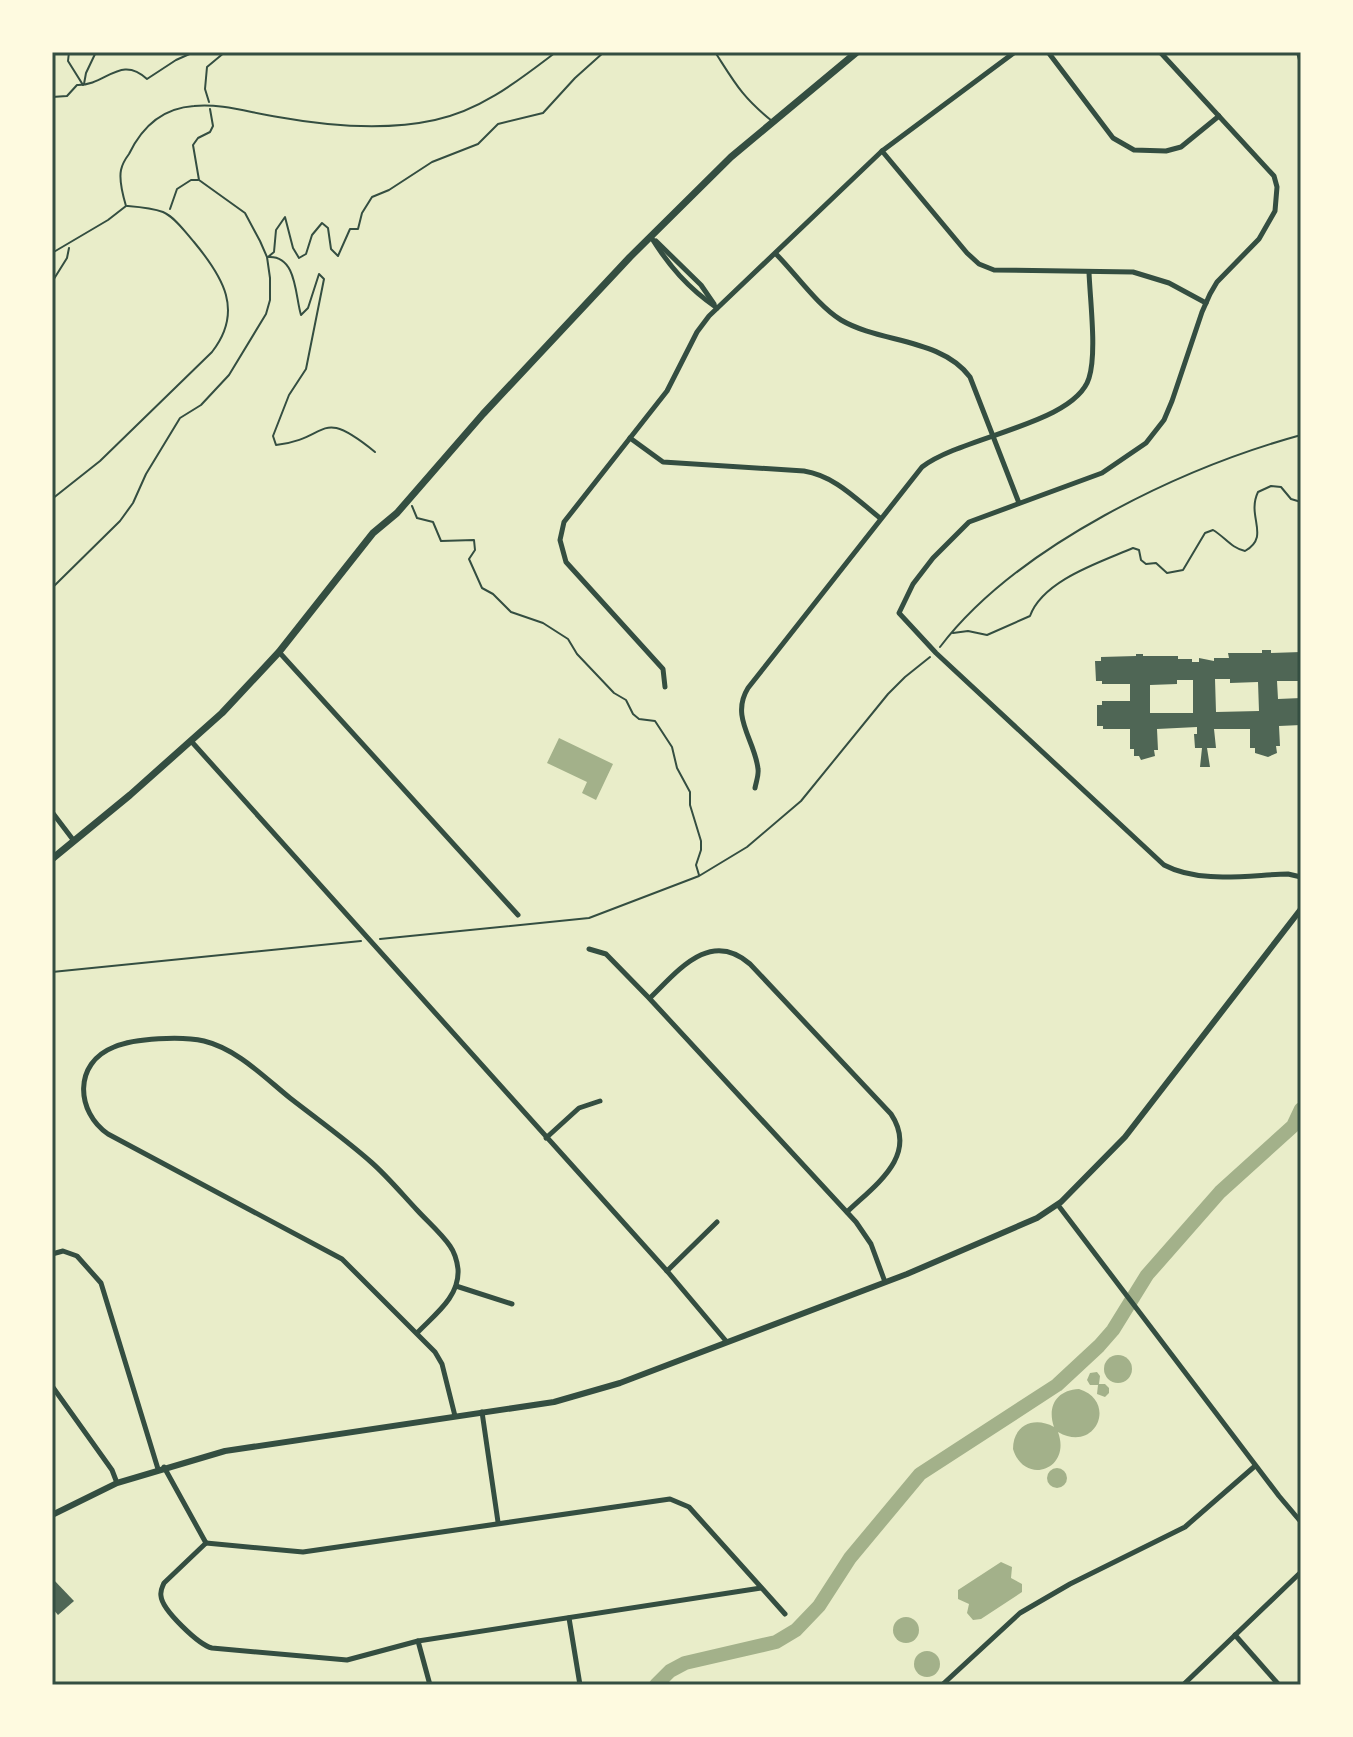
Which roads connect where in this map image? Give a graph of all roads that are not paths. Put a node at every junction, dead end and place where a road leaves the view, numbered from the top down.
1 (556, 52) edge
2 (715, 52) edge
3 (857, 52) edge
4 (1015, 52) edge
5 (1048, 52) edge
6 (1160, 52) edge
7 (1219, 116) junction
8 (773, 122) junction
9 (882, 151) junction
10 (126, 206) junction
11 (651, 237) junction
12 (52, 253) edge
13 (776, 254) junction
14 (1089, 272) junction
15 (1206, 303) junction
16 (717, 308) junction
17 (993, 434) junction
18 (630, 438) junction
19 (52, 499) edge
20 (1019, 503) junction
21 (880, 518) junction
22 (279, 652) junction
23 (665, 687) dead end
24 (191, 741) junction
25 (755, 788) dead end
26 (52, 812) edge
27 (74, 841) junction
28 (52, 859) edge
29 (1301, 877) edge
30 (1301, 909) edge
31 (518, 915) dead end
32 (589, 949) dead end
33 (649, 998) junction
34 (600, 1101) dead end
35 (546, 1138) junction
36 (1058, 1205) junction
37 (847, 1212) junction
38 (717, 1222) dead end
39 (52, 1254) edge
40 (667, 1271) junction
41 (885, 1282) junction
42 (456, 1286) junction
43 (512, 1304) dead end
44 (417, 1333) junction
45 (726, 1341) junction
46 (52, 1386) edge
47 (482, 1412) junction
48 (455, 1416) junction
49 (1255, 1466) junction
50 (161, 1468) junction
51 (117, 1483) junction
52 (52, 1515) edge
53 (498, 1522) junction
54 (1301, 1522) edge
55 (206, 1543) junction
56 (1301, 1572) edge
57 (761, 1588) junction
58 (785, 1614) dead end
59 (569, 1618) junction
60 (1235, 1635) junction
61 (418, 1641) junction
62 (430, 1685) edge
63 (580, 1685) edge
64 (942, 1685) edge
65 (1183, 1685) edge
66 (1279, 1685) edge

1 - 10 lane
2 - 8 lane
3 - 8 main road
4 - 9 street
5 - 7 street
6 - 7 street
7 - 15 street
8 - 11 main road
9 - 13 street
9 - 14 street
10 - 12 lane
10 - 19 lane
11 - 16 street
11 - 22 main road
13 - 16 street
13 - 17 street
14 - 15 street
14 - 17 street
15 - 20 street
16 - 18 street
17 - 20 street
17 - 21 street
18 - 21 street
18 - 23 street
20 - 29 street
21 - 25 street
22 - 24 main road
22 - 31 street
24 - 27 main road
24 - 35 street
26 - 27 street
27 - 28 main road
30 - 36 street
32 - 33 street
33 - 37 street
33 - 37 street
34 - 35 street
35 - 40 street
36 - 41 street
36 - 49 street
37 - 41 street
38 - 40 street
39 - 50 street
40 - 45 street
41 - 45 street
42 - 43 street
42 - 44 street
42 - 44 street
44 - 48 street
45 - 47 street
46 - 51 street
47 - 48 street
47 - 53 street
48 - 50 street
49 - 54 street
49 - 64 street
50 - 51 street
50 - 55 street
51 - 52 street
53 - 55 street
53 - 57 street
55 - 61 street
56 - 60 street
57 - 58 street
57 - 59 street
59 - 61 street
59 - 63 street
60 - 65 street
60 - 66 street
61 - 62 street

